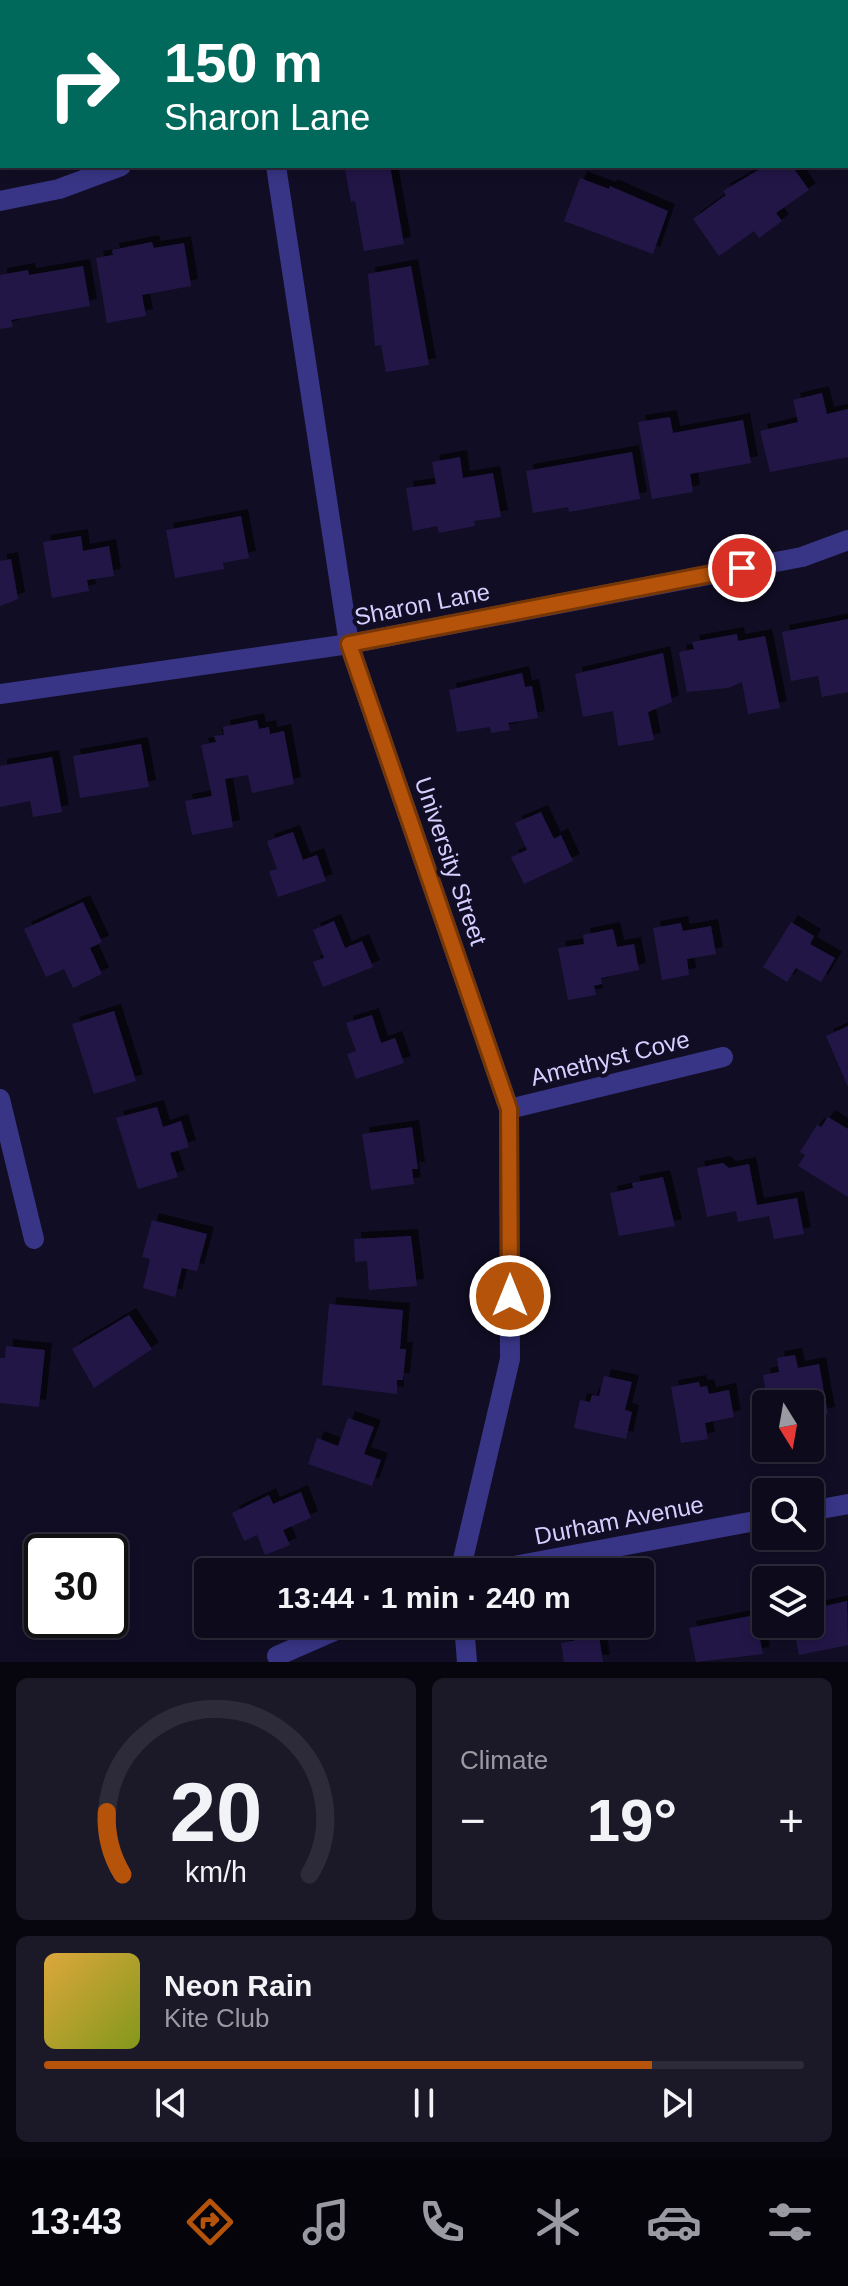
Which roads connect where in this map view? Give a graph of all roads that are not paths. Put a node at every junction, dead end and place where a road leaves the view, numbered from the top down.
1 (116, 168) edge
2 (276, 168) edge
3 (0, 201) edge
4 (848, 540) edge
5 (349, 644) junction
6 (0, 694) edge
7 (723, 1057) dead end
8 (0, 1099) edge
9 (509, 1109) junction
10 (34, 1239) dead end
11 (848, 1504) edge
12 (824, 1508) edge
13 (752, 1522) edge
14 (463, 1558) edge
15 (557, 1558) edge
16 (318, 1638) edge
17 (465, 1638) edge
18 (277, 1656) dead end
19 (467, 1662) edge

1 - 3 street
2 - 5 street, University Street
4 - 5 street, Sharon Lane
5 - 6 street, Sharon Lane
5 - 9 street, University Street
7 - 9 street, Amethyst Cove
8 - 10 street
9 - 14 street, University Street
11 - 12 street
13 - 15 street, Durham Avenue
16 - 18 street
17 - 19 street

